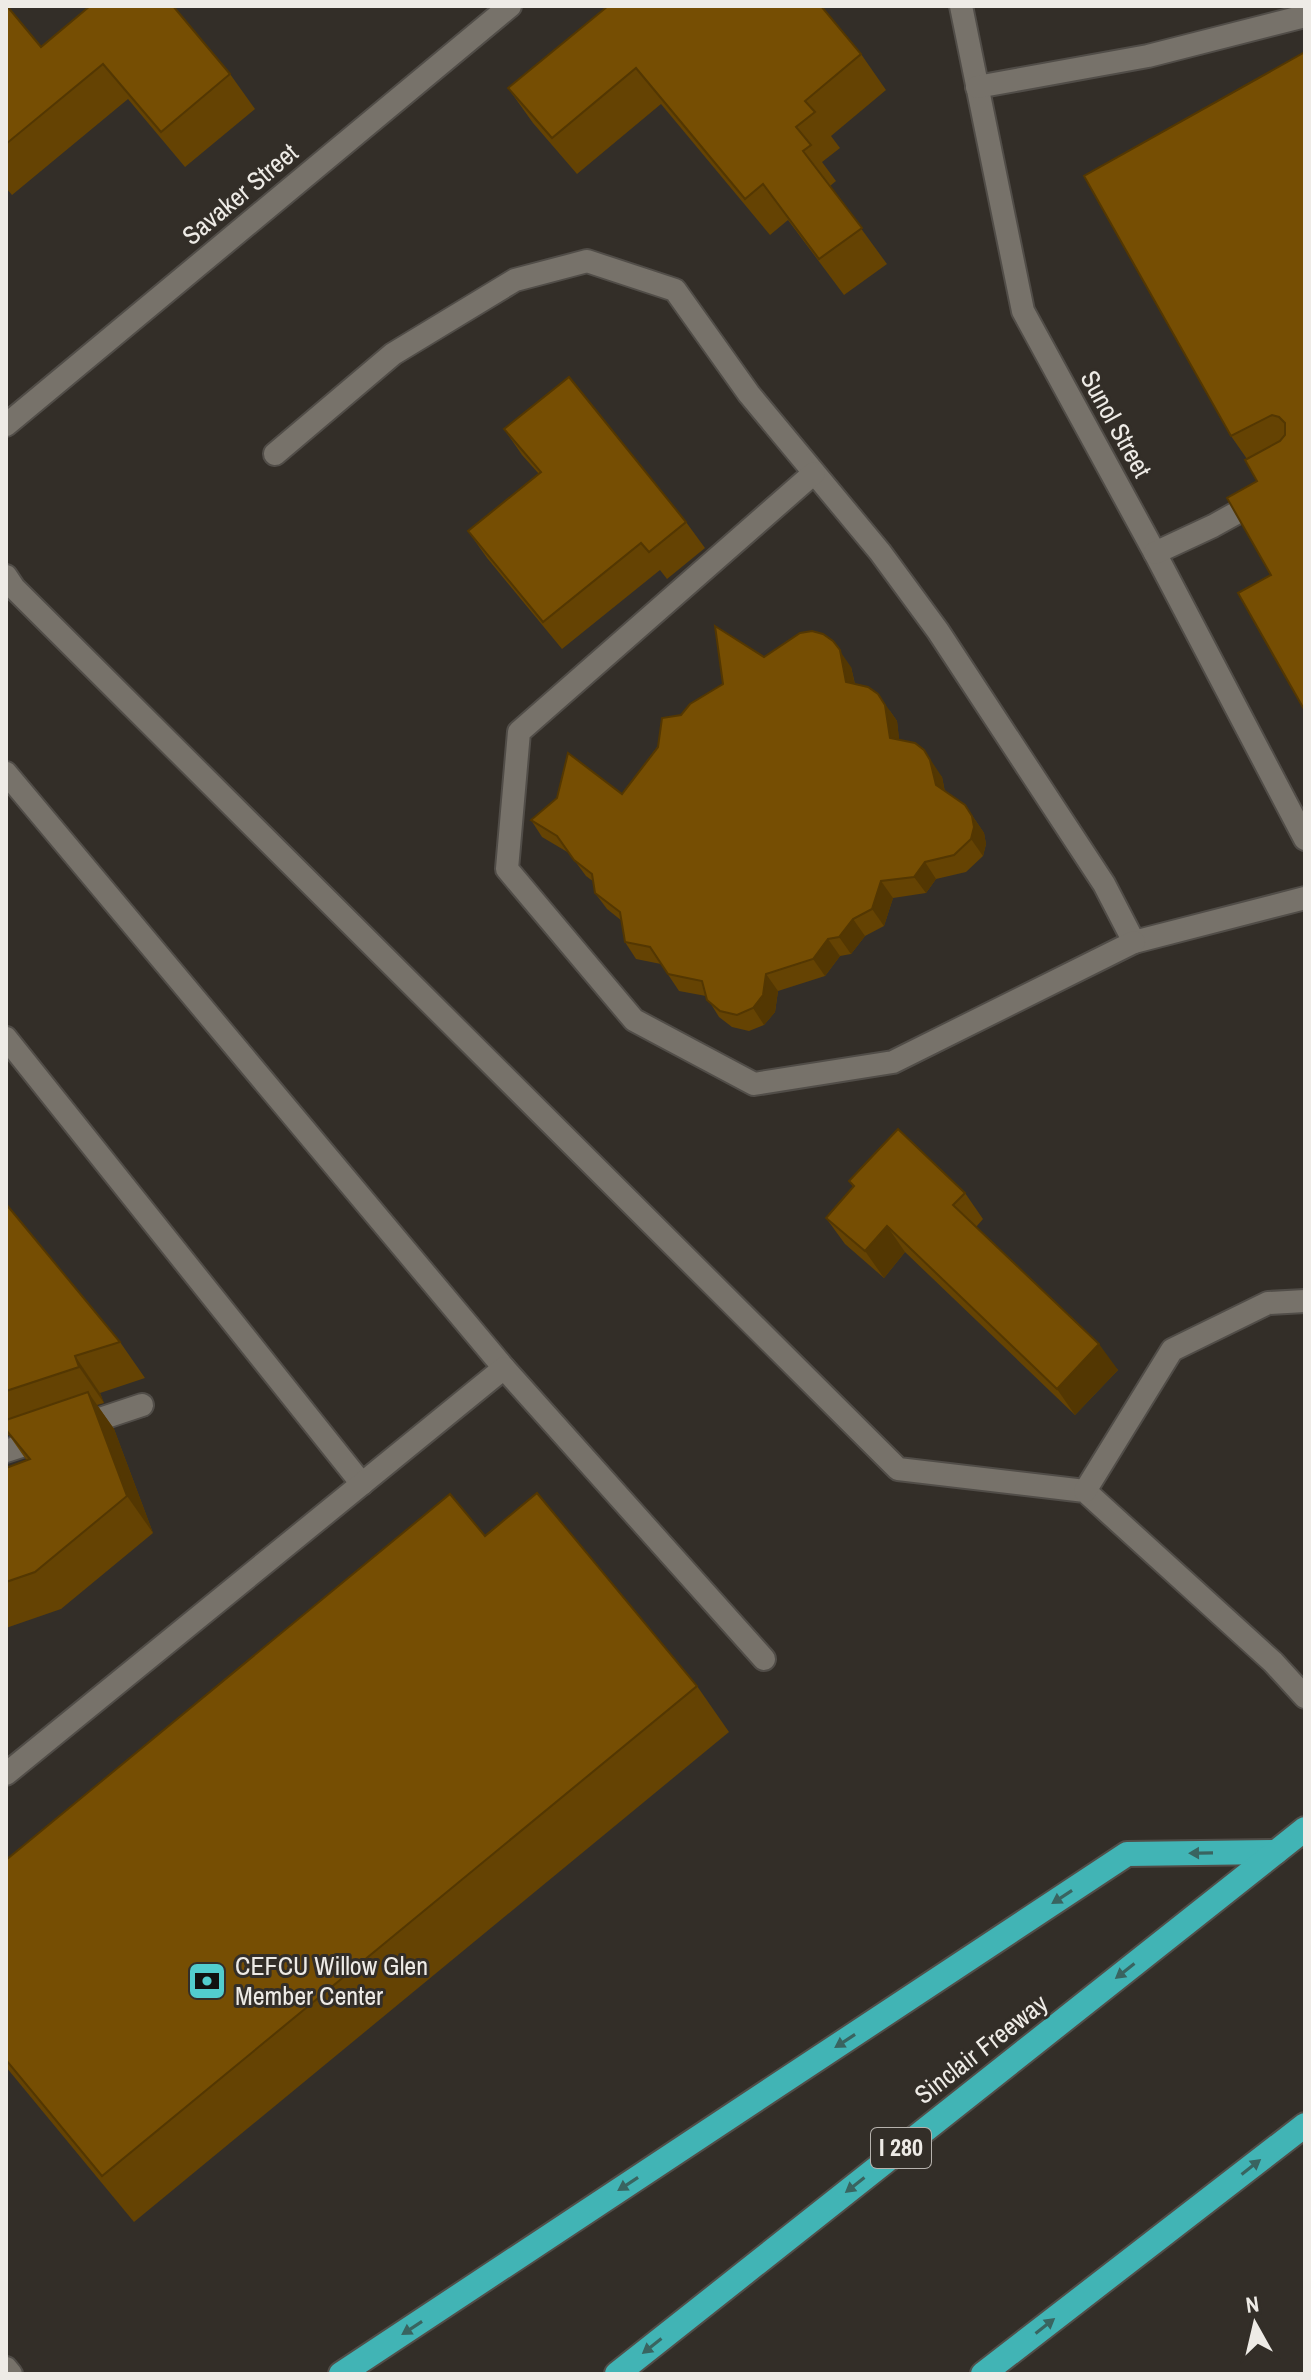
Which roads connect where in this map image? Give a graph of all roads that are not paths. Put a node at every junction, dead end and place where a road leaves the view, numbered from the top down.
1 (510, 6) edge
2 (961, 6) edge
3 (1305, 16) edge
4 (977, 87) junction
5 (6, 425) edge
6 (275, 454) dead end
7 (814, 473) junction
8 (1305, 475) edge
9 (1155, 553) junction
10 (6, 576) edge
11 (6, 773) edge
12 (1305, 839) edge
13 (1305, 898) edge
14 (1134, 942) junction
15 (6, 1038) edge
16 (1305, 1301) edge
17 (504, 1368) junction
18 (142, 1405) dead end
19 (6, 1451) edge
20 (362, 1484) junction
21 (1085, 1491) junction
22 (764, 1659) dead end
23 (1305, 1697) edge
24 (6, 1774) edge
25 (1305, 1829) edge
26 (1276, 1852) junction
27 (1305, 2125) edge
28 (6, 2368) edge
29 (11, 2374) edge
30 (341, 2374) edge
31 (617, 2374) edge
32 (983, 2374) edge

1 - 5 street, Savaker Street
2 - 4 street, Sunol Street
3 - 4 street
4 - 9 street, Sunol Street
6 - 7 street
7 - 14 street
7 - 14 street
8 - 9 street
9 - 12 street, Sunol Street
10 - 21 street
11 - 17 street
13 - 14 street
15 - 20 street
16 - 21 street
17 - 20 street
17 - 22 street
18 - 19 street
20 - 24 street
21 - 23 street
25 - 26 highway, Sinclair Freeway / I 280
26 -> 30 highway
26 -> 31 highway, Sinclair Freeway / I 280
32 -> 27 highway
28 - 29 street

